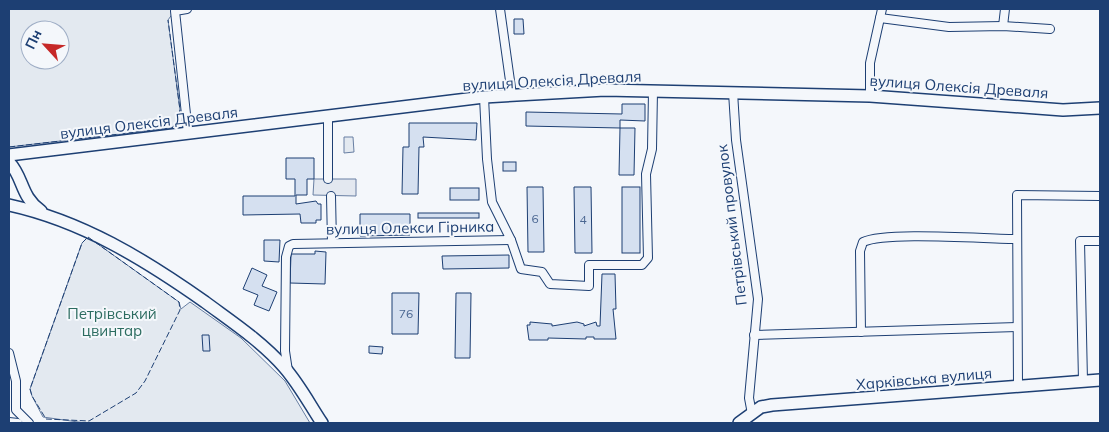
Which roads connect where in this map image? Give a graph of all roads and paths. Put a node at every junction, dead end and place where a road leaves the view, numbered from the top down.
1 (187, 9) edge
2 (500, 9) edge
3 (882, 9) edge
4 (1005, 9) edge
5 (880, 18) junction
6 (1003, 26) junction
7 (1050, 29) dead end
8 (653, 91) junction
9 (733, 92) junction
10 (512, 95) junction
11 (870, 96) junction
12 (484, 97) junction
13 (1100, 108) edge
14 (328, 115) junction
15 (188, 134) junction
16 (338, 143) dead end
17 (328, 144) junction
18 (9, 155) edge
19 (9, 162) edge
20 (328, 179) dead end
21 (331, 196) dead end
22 (1100, 196) edge
23 (9, 205) edge
24 (44, 214) junction
25 (1017, 239) junction
26 (511, 240) junction
27 (1100, 241) edge
28 (332, 243) junction
29 (1018, 327) junction
30 (861, 332) junction
31 (754, 335) junction
32 (9, 353) edge
33 (289, 373) junction
34 (1083, 380) junction
35 (1100, 380) edge
36 (1018, 386) junction
37 (752, 414) junction
38 (9, 422) edge
39 (18, 423) edge
40 (29, 423) edge
41 (322, 423) edge
42 (739, 423) edge

1 - 15 street
2 - 10 street
3 - 5 street
4 - 6 street
5 - 6 street
5 - 11 street
6 - 7 street
8 - 9 street, вулиця Олексія Древаля
8 - 10 street, вулиця Олексія Древаля
8 - 26 street
9 - 11 street, вулиця Олексія Древаля
9 - 31 street, Петрівський провулок
10 - 12 street, вулиця Олексія Древаля
11 - 13 street, вулиця Олексія Древаля
12 - 14 street, вулиця Олексія Древаля
12 - 26 street, вулиця Олекси Гірника
14 - 15 street, вулиця Олексія Древаля
14 - 17 street
15 - 18 street, вулиця Олексія Древаля
16 - 17 street
17 - 20 street
19 - 24 street
21 - 28 street
22 - 25 street
23 - 24 street
24 - 33 street
25 - 29 street
25 - 30 street
26 - 28 street, вулиця Олекси Гірника
27 - 34 street
28 - 33 street, вулиця Олекси Гірника
29 - 30 street
29 - 36 street
30 - 31 street
31 - 37 street, Петрівський провулок
32 - 40 street
33 - 41 street
34 - 35 street, Харківська вулиця
34 - 36 street, Харківська вулиця
36 - 37 street, Харківська вулиця
37 - 42 street, Харківська вулиця
38 - 39 street

